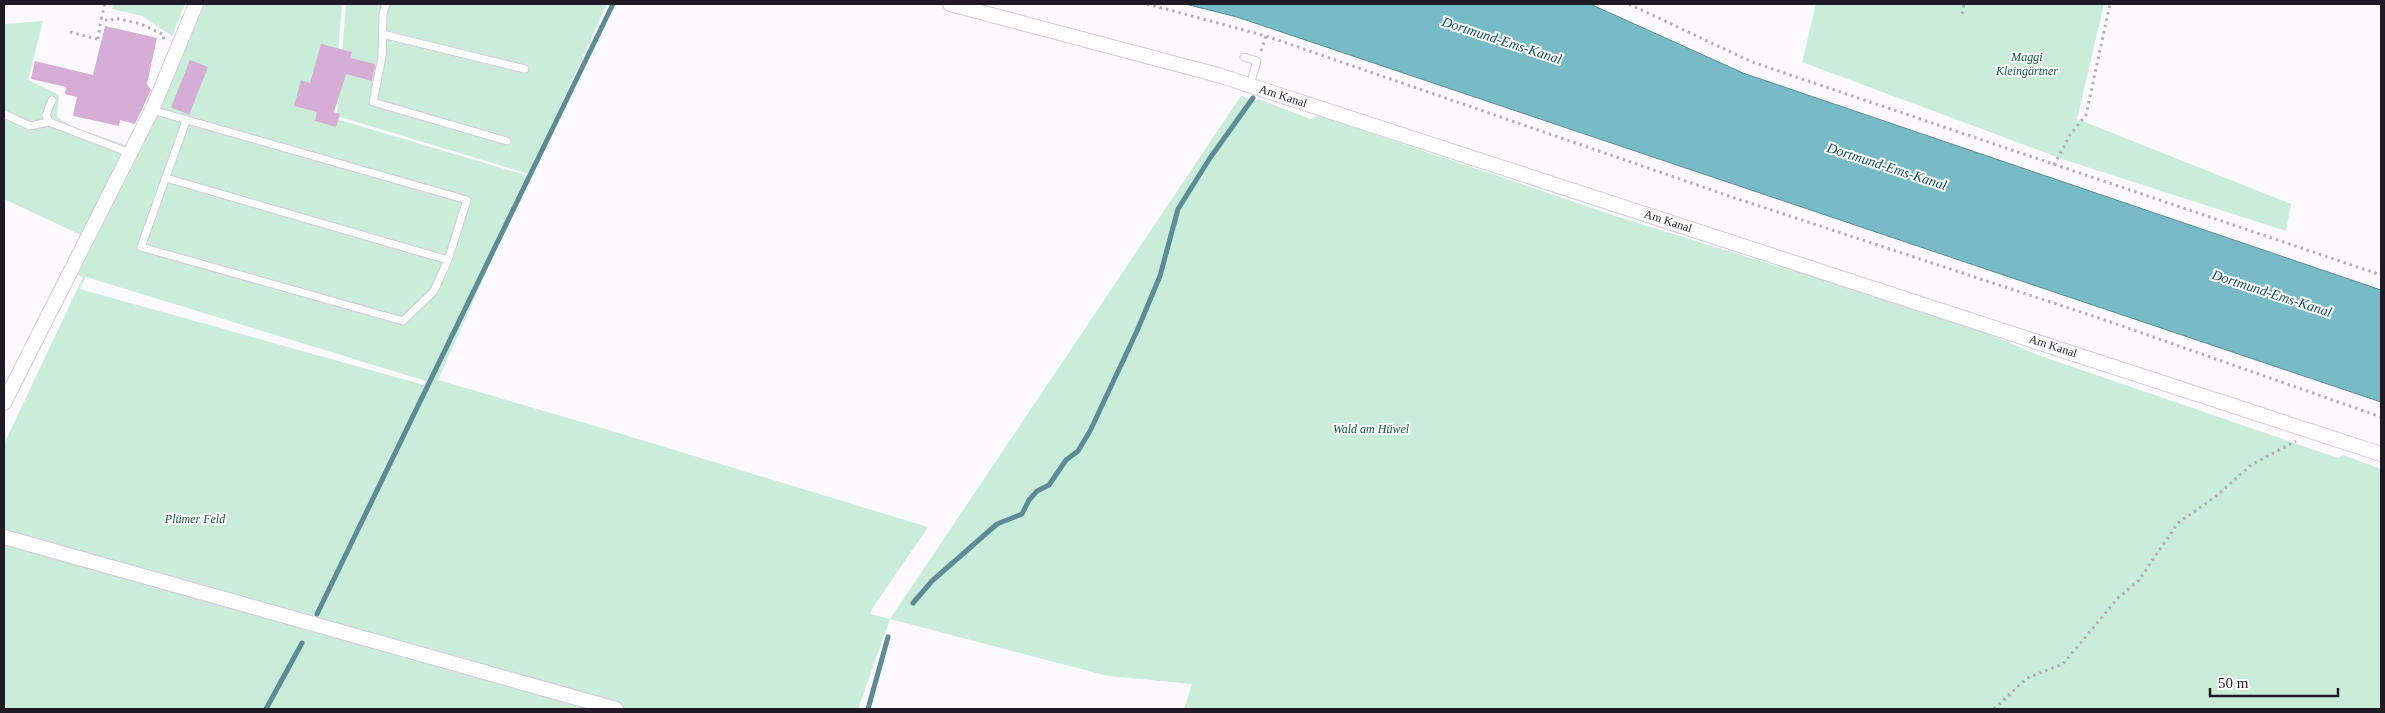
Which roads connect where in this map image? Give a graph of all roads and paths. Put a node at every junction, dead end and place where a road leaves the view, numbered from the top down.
1 (106, 4) edge
2 (196, 4) edge
3 (386, 4) edge
4 (950, 4) edge
5 (1147, 4) edge
6 (1629, 4) edge
7 (1964, 4) edge
8 (2110, 4) edge
9 (1962, 14) dead end
10 (102, 19) junction
11 (70, 32) dead end
12 (382, 34) junction
13 (174, 57) junction
14 (1244, 57) dead end
15 (525, 69) dead end
16 (1250, 85) junction
17 (52, 100) dead end
18 (152, 110) junction
19 (4, 114) edge
20 (186, 121) junction
21 (49, 122) junction
22 (507, 140) dead end
23 (130, 153) junction
24 (2054, 165) junction
25 (166, 178) junction
26 (448, 260) junction
27 (2381, 275) edge
28 (4, 403) edge
29 (2381, 417) edge
30 (2297, 440) dead end
31 (2381, 454) edge
32 (4, 537) edge
33 (616, 709) edge
34 (1994, 709) edge

1 - 10 path
2 - 13 street
3 - 12 lane
4 - 16 street, Am Kanal
5 - 29 path
6 - 24 path
7 - 9 path
8 - 24 path
10 - 11 path
10 - 13 path
12 - 15 lane
12 - 22 lane
13 - 18 street
14 - 16 lane
16 - 31 street, Am Kanal
17 - 21 lane
18 - 20 lane
18 - 23 street
19 - 21 lane
20 - 25 lane
20 - 26 lane
21 - 23 lane
23 - 28 street
24 - 27 path
25 - 26 lane
25 - 26 lane
30 - 34 path
32 - 33 street

